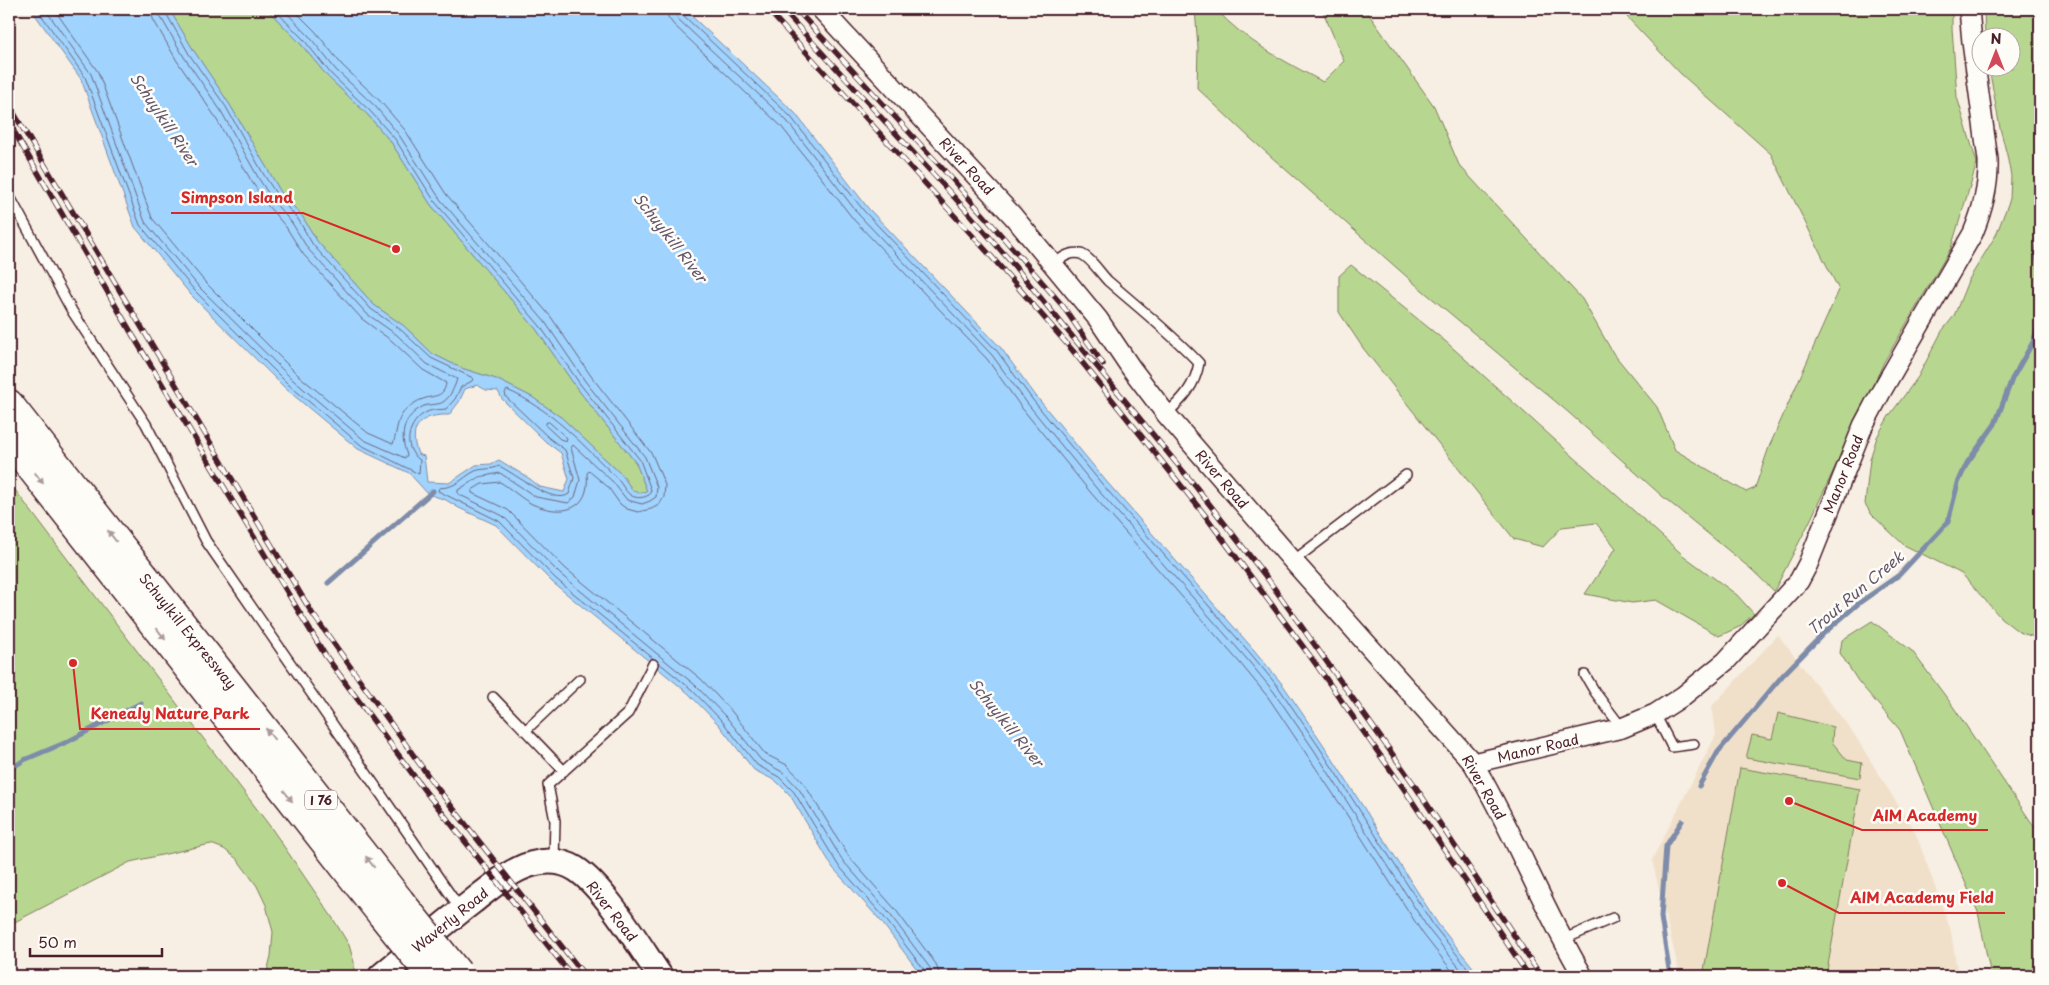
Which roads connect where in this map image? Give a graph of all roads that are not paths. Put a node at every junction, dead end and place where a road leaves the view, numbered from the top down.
1 (821, 9) edge
2 (1969, 9) edge
3 (9, 195) edge
4 (1053, 264) junction
5 (9, 404) edge
6 (1166, 414) junction
7 (9, 440) edge
8 (1406, 475) dead end
9 (1293, 561) junction
10 (137, 585) junction
11 (652, 664) dead end
12 (1584, 675) dead end
13 (580, 679) dead end
14 (493, 697) dead end
15 (1655, 714) junction
16 (1622, 728) junction
17 (525, 731) junction
18 (1694, 744) dead end
19 (1473, 763) junction
20 (564, 771) junction
21 (554, 862) junction
22 (522, 867) joint
23 (391, 908) junction
24 (462, 910) junction
25 (1613, 918) dead end
26 (1562, 940) junction
27 (459, 975) edge
28 (381, 976) edge
29 (430, 976) edge
30 (660, 976) edge
31 (1583, 976) edge

1 - 4 street, River Road
2 - 15 street, Manor Road
3 - 24 lane
4 - 6 street, River Road
4 - 6 lane
10 -> 5 highway, Schuylkill Expressway / I 76
6 - 9 street, River Road
7 -> 10 highway, Schuylkill Expressway / I 76
8 - 9 lane
9 - 19 street, River Road
10 - 23 highway, Schuylkill Expressway / I 76
11 - 20 lane
12 - 16 lane
13 - 17 lane
14 - 17 lane
15 - 16 street, Manor Road
15 - 18 lane
16 - 19 street, Manor Road
17 - 20 lane
19 - 26 street, River Road
20 - 21 lane
21 - 22 street, River Road
21 - 30 street, River Road
22 - 24 street, Waverly Road
23 - 27 highway, Schuylkill Expressway / I 76, bridge
23 - 29 highway, Schuylkill Expressway / I 76, bridge
24 - 28 street, Waverly Road
25 - 26 lane
26 - 31 street, River Road

